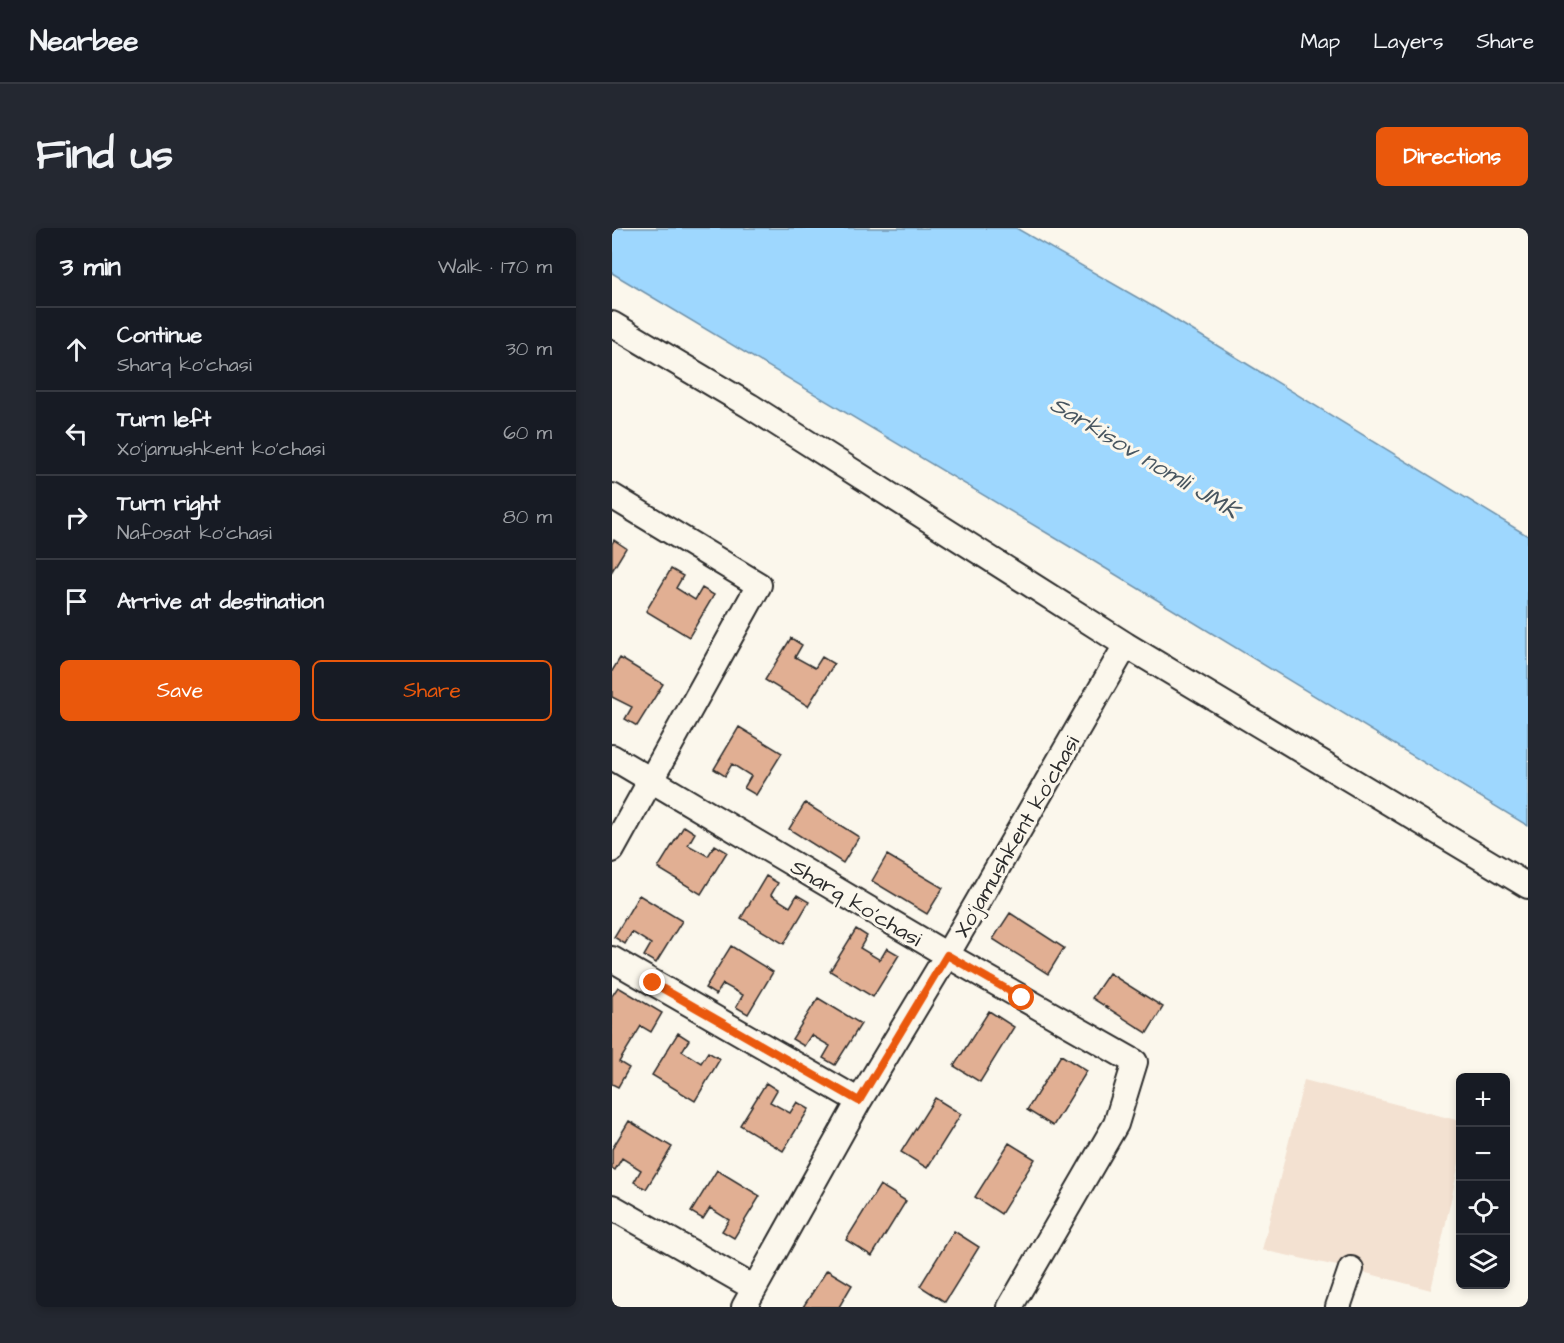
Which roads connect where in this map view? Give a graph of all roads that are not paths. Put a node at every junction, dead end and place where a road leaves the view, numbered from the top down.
1 (612, 324) edge
2 (612, 496) edge
3 (1126, 645) junction
4 (612, 757) edge
5 (651, 780) junction
6 (612, 850) edge
7 (1528, 886) edge
8 (947, 955) junction
9 (612, 959) edge
10 (859, 1101) junction
11 (612, 1207) edge
12 (1351, 1269) dead end
13 (749, 1298) edge
14 (1010, 1307) edge
15 (1338, 1307) edge

1 - 3 street
2 - 5 street
3 - 7 street
3 - 8 street, Xo‘jamushkent ko'chasi
4 - 5 street, Sharq ko‘chasi
5 - 6 street
5 - 8 street, Sharq ko‘chasi
8 - 10 street, Xo‘jamushkent ko'chasi
8 - 14 street, Sharq ko‘chasi
9 - 10 street
10 - 13 street, Xo‘jamushkent ko'chasi
11 - 13 street
12 - 15 street

